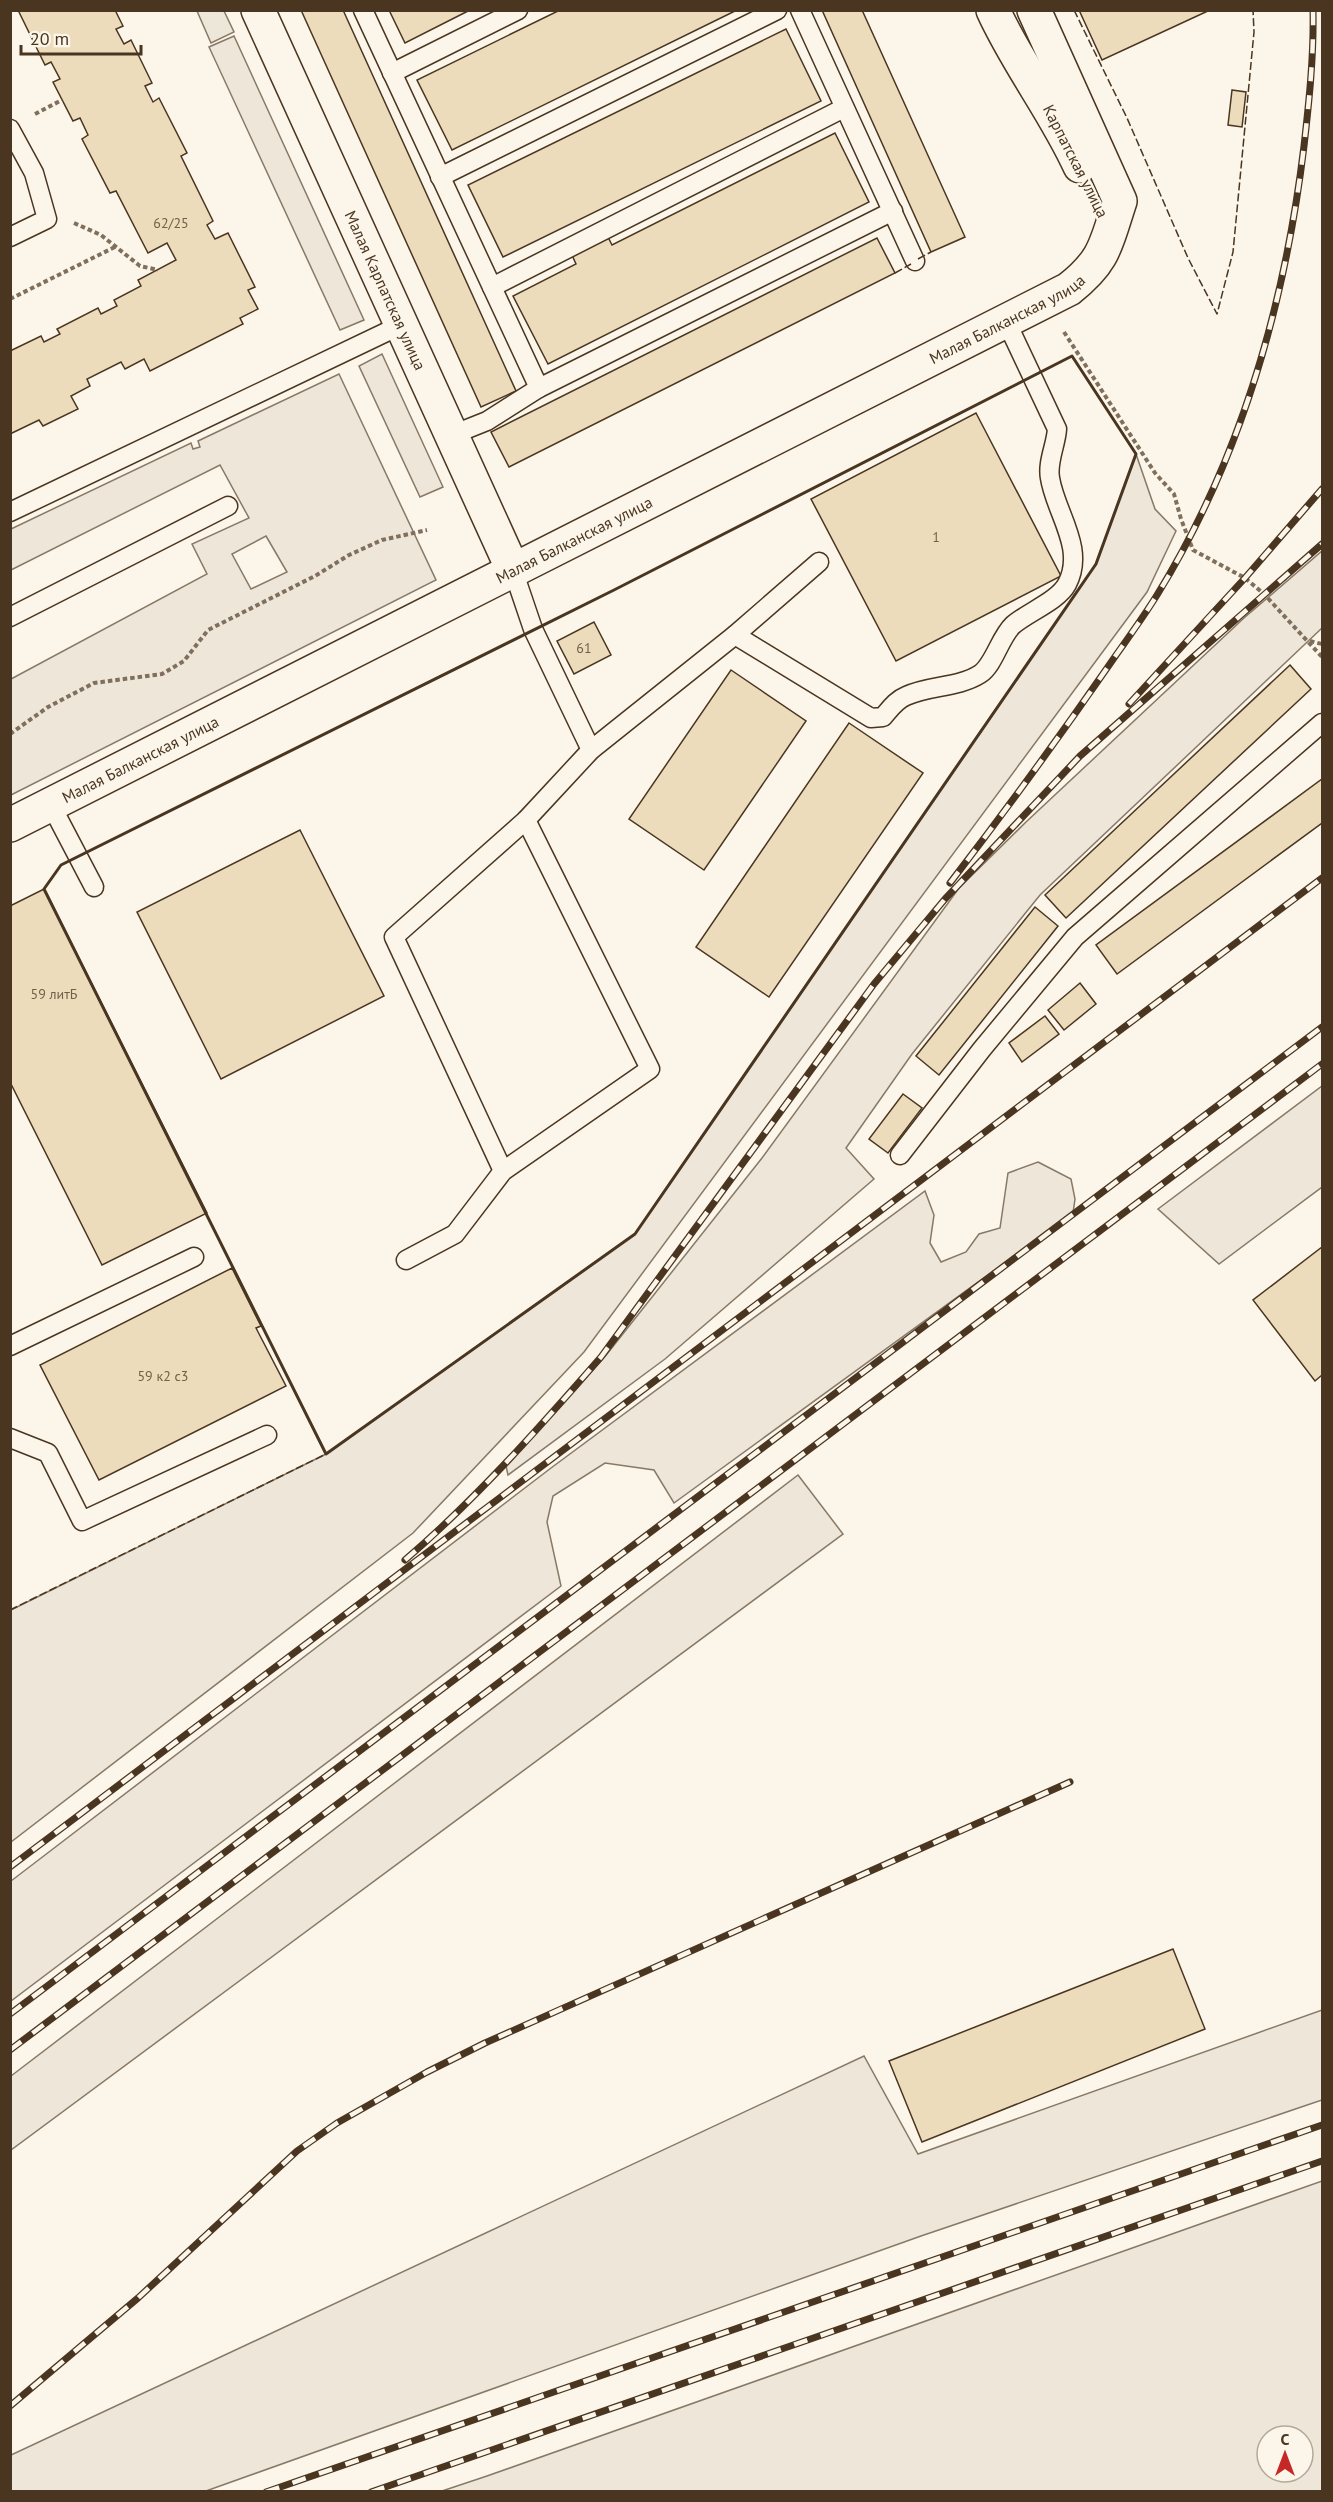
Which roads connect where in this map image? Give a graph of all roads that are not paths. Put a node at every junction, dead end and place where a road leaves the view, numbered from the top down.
1 (258, 10) edge
2 (363, 10) edge
3 (518, 10) edge
4 (777, 10) edge
5 (800, 10) edge
6 (993, 10) edge
7 (1034, 10) edge
8 (392, 73) junction
9 (844, 108) junction
10 (10, 129) edge
11 (440, 177) junction
12 (893, 211) junction
13 (1111, 230) junction
14 (10, 237) edge
15 (915, 261) dead end
16 (492, 287) junction
17 (1006, 321) junction
18 (401, 325) junction
19 (539, 388) junction
20 (452, 435) junction
21 (228, 506) dead end
22 (10, 512) edge
23 (819, 562) dead end
24 (513, 570) junction
25 (10, 617) edge
26 (735, 635) junction
27 (1323, 723) edge
28 (591, 750) junction
29 (51, 805) junction
30 (526, 820) junction
31 (10, 825) edge
32 (94, 887) dead end
33 (900, 1155) dead end
34 (503, 1171) junction
35 (194, 1257) dead end
36 (406, 1260) dead end
37 (10, 1346) edge
38 (267, 1435) dead end
39 (10, 1438) edge

1 - 18 street, Малая Карпатская улица
2 - 8 lane
3 - 8 lane
4 - 11 lane
5 - 9 lane
6 - 13 street, Карпатская улица
7 - 13 street, Карпатская улица
8 - 11 lane
9 - 12 lane
9 - 16 lane
10 - 14 lane
11 - 16 lane
12 - 15 lane
12 - 19 lane
13 - 17 street, Малая Балканская улица
16 - 19 lane
17 - 24 street, Малая Балканская улица
17 - 26 lane
18 - 20 street, Малая Карпатская улица
18 - 22 lane
19 - 20 lane
20 - 24 street, Малая Карпатская улица
21 - 25 lane
23 - 26 lane
24 - 28 lane
24 - 29 street, Малая Балканская улица
26 - 28 lane
27 - 33 lane
28 - 30 lane
29 - 31 street, Малая Балканская улица
29 - 32 lane
30 - 34 lane
30 - 34 lane
34 - 36 lane
35 - 37 lane
38 - 39 lane

